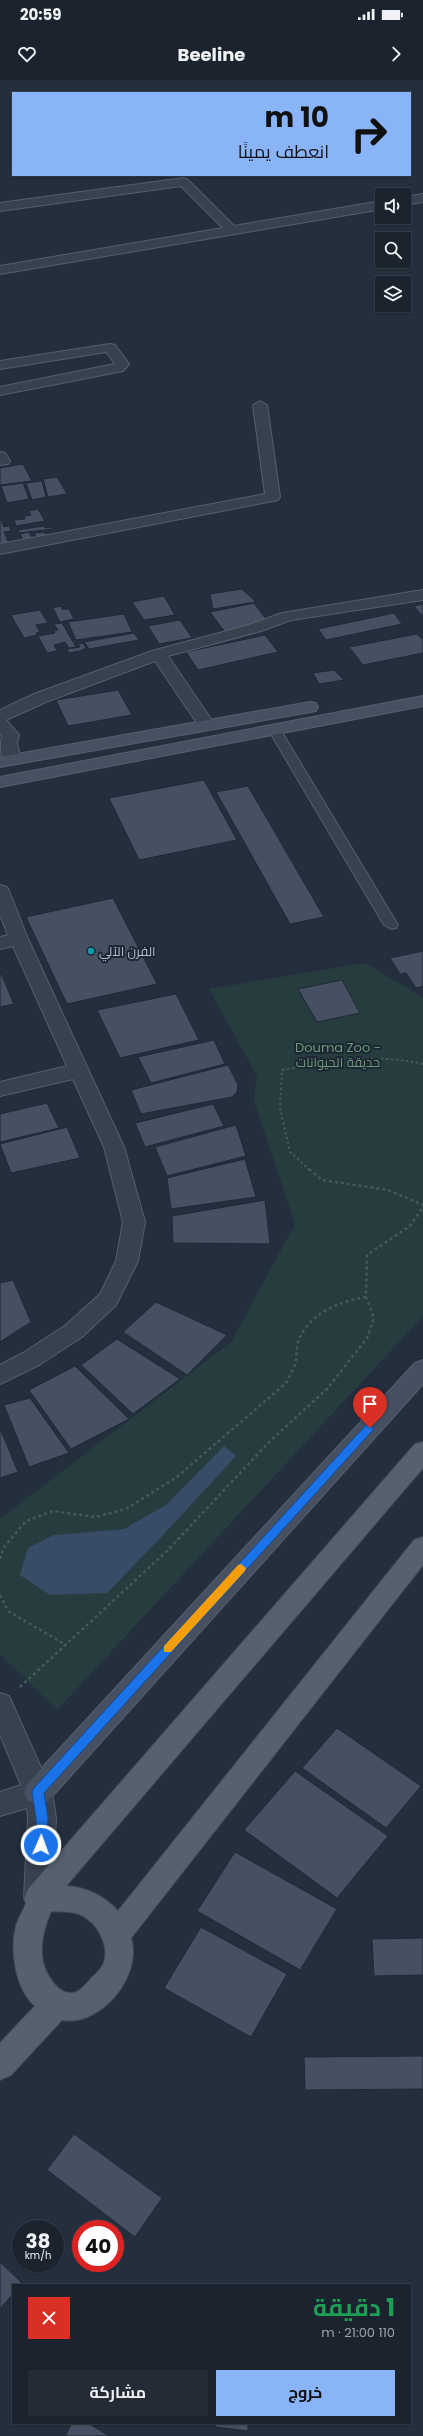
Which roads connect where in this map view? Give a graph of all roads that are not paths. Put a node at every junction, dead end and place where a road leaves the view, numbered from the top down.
1 (36, 192) dead end
2 (0, 198) edge
3 (423, 198) edge
4 (411, 200) edge
5 (375, 205) edge
6 (0, 207) edge
7 (232, 231) junction
8 (0, 270) edge
9 (0, 365) edge
10 (0, 391) edge
11 (260, 405) dead end
12 (0, 456) edge
13 (0, 461) edge
14 (0, 549) edge
15 (423, 595) edge
16 (158, 654) junction
17 (423, 686) edge
18 (423, 701) edge
19 (0, 716) edge
20 (0, 723) edge
21 (207, 725) junction
22 (274, 729) junction
23 (6, 761) edge
24 (0, 782) edge
25 (0, 891) edge
26 (391, 924) dead end
27 (10, 941) edge
28 (80, 1070) junction
29 (0, 1089) edge
30 (423, 1369) edge
31 (0, 1375) edge
32 (423, 1451) edge
33 (423, 1547) edge
34 (0, 1704) edge
35 (38, 1792) junction
36 (0, 1804) edge
37 (38, 1898) junction
38 (116, 1935) junction
39 (53, 2008) junction
40 (0, 2065) edge

1 - 2 street
3 - 4 street
5 - 7 street
6 - 7 street
7 - 8 street
9 - 10 street
11 - 14 street
12 - 13 street
15 - 16 street
16 - 19 street
16 - 21 street
17 - 21 main road
18 - 22 main road
20 - 23 street
21 - 23 main road
22 - 24 main road
22 - 26 lane
25 - 27 street
27 - 28 street
28 - 29 street
28 - 31 street
30 - 35 main road
32 - 37 main road
33 - 38 main road
34 - 35 street
35 - 36 street
35 - 37 street
37 - 38 main road
37 - 39 main road
38 - 39 main road
39 - 40 main road

